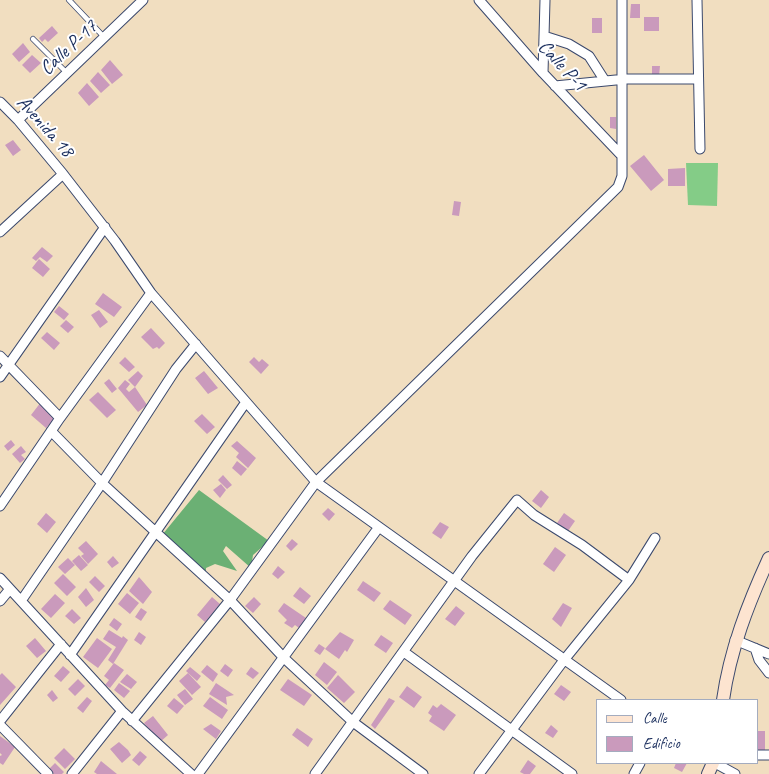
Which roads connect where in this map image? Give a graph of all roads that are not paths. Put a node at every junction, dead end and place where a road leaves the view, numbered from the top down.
1 (69, 0) edge
2 (143, 0) edge
3 (479, 0) edge
4 (545, 0) edge
5 (622, 0) edge
6 (697, 0) edge
7 (544, 36) junction
8 (105, 38) junction
9 (33, 39) dead end
10 (67, 73) junction
11 (543, 73) junction
12 (698, 79) junction
13 (621, 80) junction
14 (605, 81) junction
15 (555, 86) junction
16 (0, 102) edge
17 (18, 120) junction
18 (700, 150) dead end
19 (621, 155) junction
20 (64, 174) junction
21 (105, 227) junction
22 (0, 232) edge
23 (151, 293) junction
24 (196, 344) junction
25 (0, 356) edge
26 (8, 365) junction
27 (0, 377) edge
28 (246, 402) junction
29 (60, 418) junction
30 (51, 431) junction
31 (316, 482) junction
32 (102, 483) junction
33 (0, 506) edge
34 (379, 527) junction
35 (155, 532) junction
36 (655, 538) dead end
37 (769, 558) edge
38 (0, 578) edge
39 (629, 580) junction
40 (454, 582) junction
41 (10, 589) junction
42 (230, 600) junction
43 (0, 601) edge
44 (21, 601) junction
45 (736, 640) junction
46 (61, 644) junction
47 (756, 648) junction
48 (404, 652) junction
49 (769, 654) edge
50 (70, 655) junction
51 (284, 658) junction
52 (564, 660) junction
53 (769, 673) edge
54 (620, 699) edge
55 (723, 699) edge
56 (122, 711) junction
57 (0, 721) edge
58 (132, 721) junction
59 (354, 722) junction
60 (0, 725) edge
61 (512, 730) junction
62 (716, 764) edge
63 (48, 774) edge
64 (72, 774) edge
65 (191, 774) edge
66 (198, 774) edge
67 (315, 774) edge
68 (424, 774) edge
69 (479, 774) edge
70 (572, 774) edge
71 (734, 774) edge

1 - 8 lane
2 - 8 street, Calle P-17
3 - 11 street, Calle P-1
4 - 7 street
5 - 13 street
6 - 12 street
7 - 11 street
7 - 14 street
8 - 10 street, Calle P-17
9 - 10 lane
10 - 17 street, Calle P-17
11 - 15 street, Calle P-1
12 - 13 street
12 - 18 street
13 - 14 street
13 - 19 street
14 - 15 street
15 - 19 street, Calle P-1
16 - 17 street, Avenida 18
17 - 20 street, Avenida 18
19 - 31 street
20 - 21 street, Avenida 18
20 - 22 street
21 - 23 street, Avenida 18
21 - 26 street
23 - 24 street, Avenida 18
23 - 29 street
24 - 28 street, Avenida 18
24 - 32 street
25 - 26 street
26 - 27 street
26 - 29 street
28 - 31 street, Avenida 18
28 - 35 street
29 - 30 street
30 - 32 street
30 - 33 street
31 - 34 street, Avenida 18
31 - 42 street
32 - 35 street
32 - 44 street
34 - 40 street, Avenida 18
34 - 51 street
35 - 42 street
35 - 50 street
36 - 39 street
37 - 45 main road
38 - 41 street
39 - 40 street
39 - 52 street
40 - 48 street
40 - 52 street, Avenida 18
41 - 43 street
41 - 44 street
42 - 51 street
42 - 58 street
44 - 46 street
45 - 47 street
45 - 55 main road
46 - 50 street
46 - 57 street
47 - 49 street
47 - 53 street
48 - 59 street
48 - 61 street
50 - 56 street
51 - 59 street
51 - 66 street
52 - 54 street, Avenida 18
52 - 61 street
56 - 58 street
56 - 64 street
58 - 65 street
59 - 67 street
59 - 68 street
60 - 63 street
61 - 69 street
61 - 70 street
62 - 71 street

